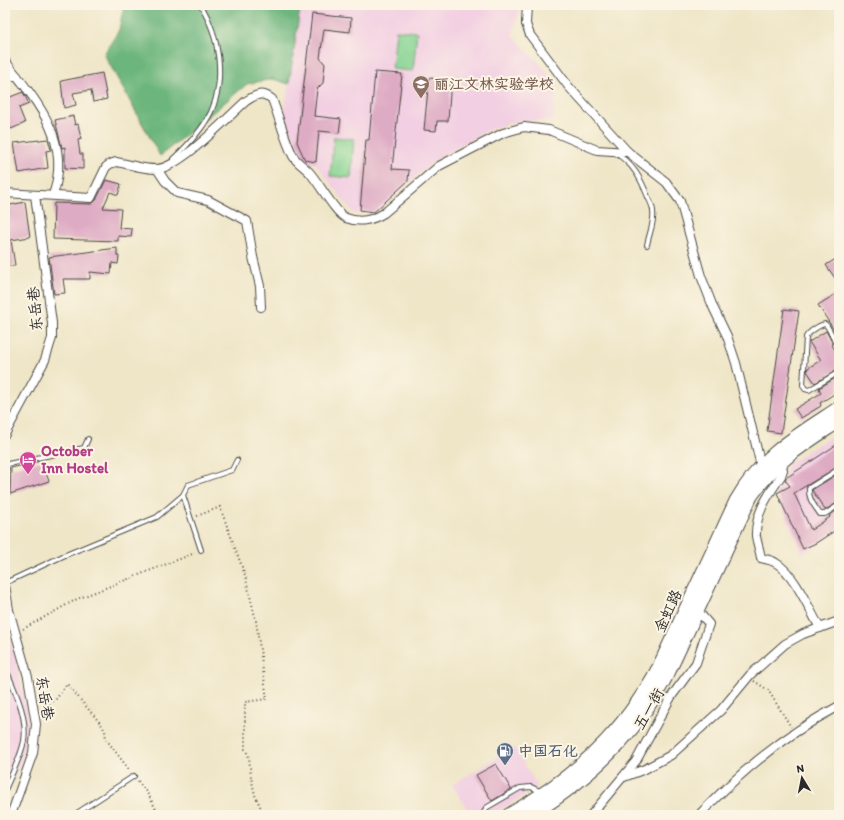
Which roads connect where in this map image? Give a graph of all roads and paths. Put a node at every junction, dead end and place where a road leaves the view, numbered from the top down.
1 (201, 5) edge
2 (527, 5) edge
3 (5, 61) edge
4 (5, 76) edge
5 (17, 76) junction
6 (609, 150) junction
7 (628, 152) junction
8 (167, 165) junction
9 (156, 169) junction
10 (5, 193) edge
11 (35, 194) junction
12 (52, 196) junction
13 (647, 244) dead end
14 (261, 307) dead end
15 (838, 343) edge
16 (839, 372) edge
17 (839, 408) edge
18 (839, 421) edge
19 (5, 434) edge
20 (88, 439) dead end
21 (237, 460) dead end
22 (781, 461) junction
23 (761, 466) junction
24 (839, 469) edge
25 (5, 476) edge
26 (183, 495) junction
27 (839, 505) edge
28 (190, 519) junction
29 (202, 550) joint
30 (5, 584) edge
31 (697, 610) junction
32 (839, 621) edge
33 (820, 628) junction
34 (16, 633) junction
35 (5, 667) edge
36 (748, 678) junction
37 (839, 706) edge
38 (36, 715) junction
39 (795, 734) junction
40 (134, 776) junction
41 (624, 777) junction
42 (5, 790) edge
43 (544, 793) junction
44 (11, 815) edge
45 (74, 815) edge
46 (159, 815) edge
47 (264, 815) edge
48 (484, 815) edge
49 (509, 815) edge
50 (531, 815) edge
51 (591, 815) edge
52 (699, 815) edge

1 - 8 lane
2 - 7 street
3 - 5 street
4 - 5 street
5 - 12 street
6 - 7 street
6 - 8 street
6 - 13 lane
7 - 23 street
8 - 9 street
9 - 12 street
9 - 14 street
10 - 11 street
11 - 12 street
11 - 19 street, 东岳巷
15 - 16 lane
17 - 23 main road, 金虹路
18 - 22 main road, 金虹路
20 - 25 lane
21 - 26 lane
22 - 31 main road, 金虹路
22 - 33 street
23 - 43 main road, 金虹路
24 - 27 lane
26 - 28 lane
26 - 30 lane
28 - 29 lane
28 - 47 path
29 - 34 path
30 - 34 street, 东岳巷
31 - 41 street, 五一街
31 - 50 main road, 金虹路
32 - 33 street
33 - 36 street
34 - 38 street, 东岳巷
35 - 42 lane
36 - 39 path
36 - 41 street
37 - 39 street
38 - 40 path
38 - 44 street, 东岳巷
39 - 52 street
40 - 45 lane
40 - 46 path
41 - 51 street, 五一街
43 - 48 lane
43 - 49 main road, 金虹路

